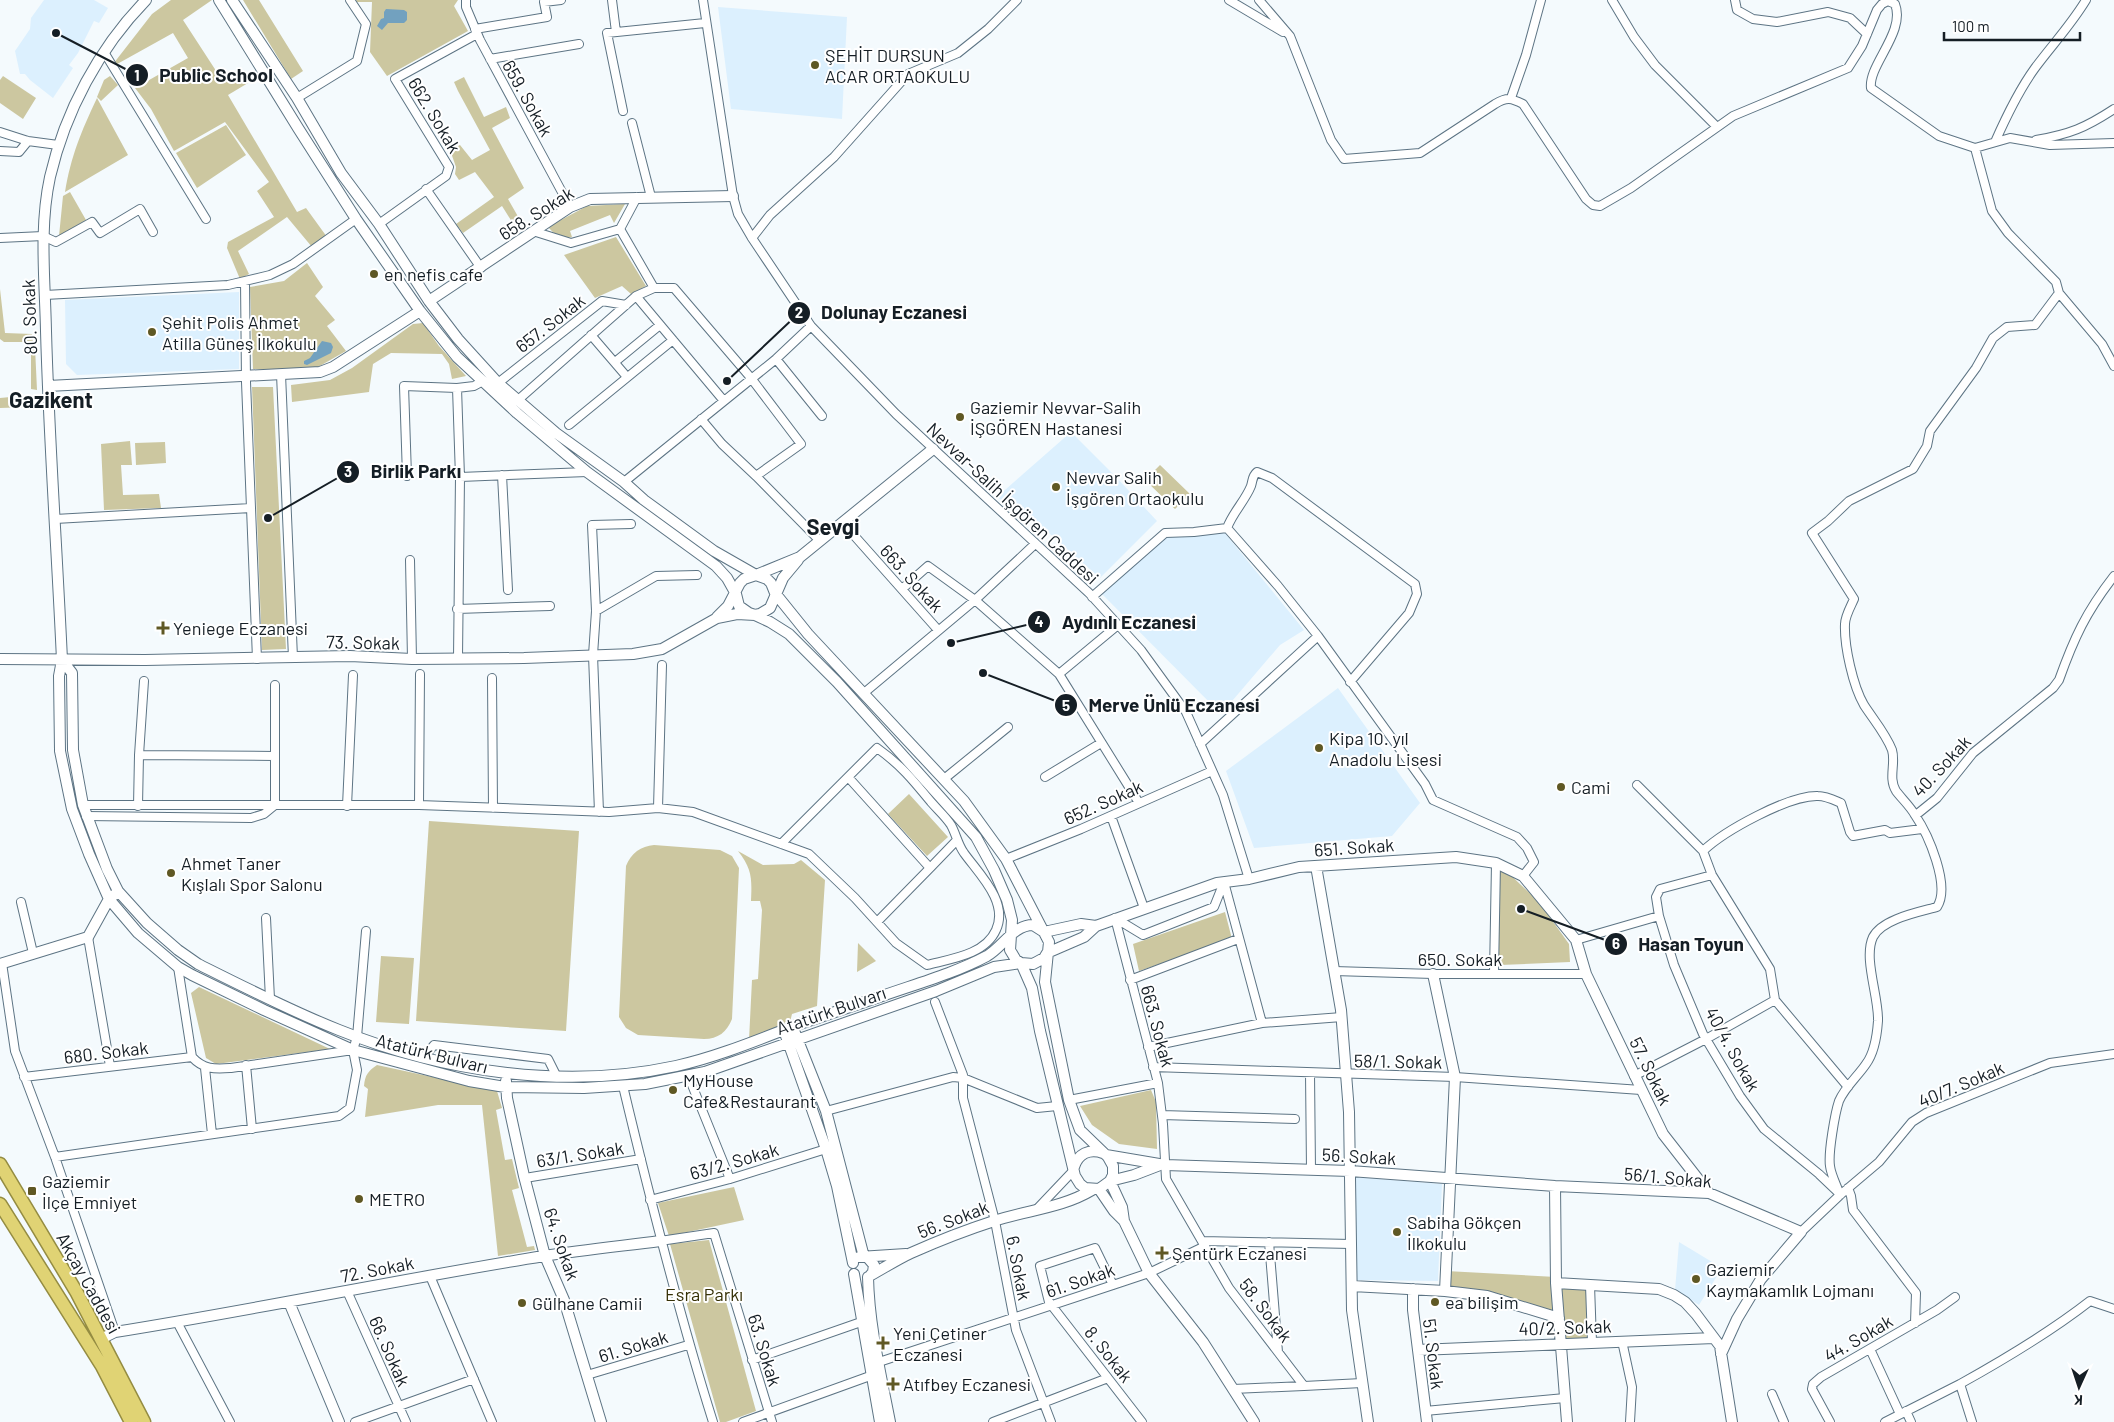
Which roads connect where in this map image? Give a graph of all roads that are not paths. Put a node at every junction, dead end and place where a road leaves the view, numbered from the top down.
1 (146, 0) edge
2 (219, 0) edge
3 (232, 0) edge
4 (350, 0) edge
5 (466, 0) edge
6 (561, 0) edge
7 (612, 0) edge
8 (703, 0) edge
9 (1017, 0) edge
10 (1229, 0) edge
11 (1259, 0) edge
12 (1541, 0) edge
13 (1612, 0) edge
14 (1735, 0) edge
15 (2086, 0) edge
16 (544, 1) edge
17 (1888, 1) edge
18 (705, 23) junction
19 (476, 32) junction
20 (616, 32) junction
21 (1867, 34) junction
22 (1290, 36) junction
23 (579, 44) dead end
24 (104, 52) junction
25 (490, 59) junction
26 (297, 98) junction
27 (1511, 98) junction
28 (2114, 109) edge
29 (623, 111) dead end
30 (632, 123) dead end
31 (1717, 128) junction
32 (0, 132) edge
33 (2030, 141) junction
34 (28, 142) junction
35 (1995, 142) junction
36 (2114, 143) edge
37 (58, 146) junction
38 (1975, 148) junction
39 (0, 151) edge
40 (426, 189) junction
41 (733, 196) junction
42 (636, 197) junction
43 (651, 197) junction
44 (570, 207) junction
45 (206, 219) dead end
46 (356, 219) junction
47 (379, 224) junction
48 (620, 229) junction
49 (154, 232) dead end
50 (536, 232) junction
51 (43, 236) junction
52 (0, 238) edge
53 (752, 238) junction
54 (481, 268) junction
55 (244, 281) junction
56 (654, 288) junction
57 (2059, 293) junction
58 (45, 295) junction
59 (636, 296) junction
60 (429, 301) junction
61 (626, 305) junction
62 (420, 310) junction
63 (660, 324) junction
64 (811, 326) junction
65 (591, 335) junction
66 (673, 340) junction
67 (776, 359) junction
68 (615, 362) junction
69 (2114, 366) edge
70 (246, 374) junction
71 (281, 374) junction
72 (627, 377) junction
73 (752, 378) junction
74 (483, 382) junction
75 (498, 383) junction
76 (48, 386) junction
77 (457, 388) junction
78 (518, 400) junction
79 (724, 401) junction
80 (822, 416) dead end
81 (701, 419) junction
82 (569, 426) dead end
83 (934, 449) junction
84 (587, 472) junction
85 (502, 475) junction
86 (407, 476) dead end
87 (756, 476) junction
88 (460, 477) junction
89 (624, 482) junction
90 (251, 508) junction
91 (55, 519) junction
92 (843, 523) junction
93 (631, 524) dead end
94 (1228, 528) junction
95 (820, 542) junction
96 (1035, 544) junction
97 (800, 557) junction
98 (410, 560) dead end
99 (697, 574) dead end
100 (756, 575) junction
101 (2114, 576) edge
102 (902, 589) junction
103 (508, 590) dead end
104 (775, 593) junction
105 (736, 594) junction
106 (1092, 597) junction
107 (974, 600) junction
108 (550, 606) dead end
109 (457, 609) junction
110 (596, 611) junction
111 (754, 614) junction
112 (717, 618) junction
113 (1118, 625) junction
114 (938, 630) junction
115 (1318, 636) junction
116 (293, 658) junction
117 (458, 658) junction
118 (593, 658) junction
119 (0, 659) edge
120 (257, 659) junction
121 (412, 659) junction
122 (62, 660) junction
123 (662, 665) dead end
124 (420, 674) dead end
125 (1058, 674) junction
126 (353, 675) dead end
127 (492, 678) dead end
128 (144, 681) dead end
129 (1350, 682) junction
130 (275, 685) dead end
131 (864, 693) junction
132 (1008, 727) dead end
133 (886, 739) junction
134 (1101, 743) junction
135 (1200, 744) junction
136 (877, 748) junction
137 (74, 754) junction
138 (61, 755) junction
139 (139, 755) junction
140 (276, 756) junction
141 (1212, 771) junction
142 (848, 777) junction
143 (1045, 777) dead end
144 (944, 778) junction
145 (1637, 785) dead end
146 (1139, 803) junction
147 (83, 805) junction
148 (275, 805) junction
149 (419, 805) junction
150 (138, 806) junction
151 (347, 806) junction
152 (493, 808) junction
153 (658, 808) junction
154 (599, 812) junction
155 (1916, 815) junction
156 (86, 816) junction
157 (1110, 816) junction
158 (1922, 829) junction
159 (958, 840) junction
160 (781, 844) junction
161 (1703, 851) junction
162 (1006, 859) junction
163 (1496, 863) junction
164 (1316, 866) junction
165 (930, 868) junction
166 (1712, 875) junction
167 (1522, 876) junction
168 (1249, 879) junction
169 (1224, 882) junction
170 (118, 891) junction
171 (109, 899) junction
172 (21, 902) dead end
173 (1144, 908) junction
174 (1658, 916) junction
175 (266, 918) dead end
176 (1115, 918) junction
177 (877, 922) junction
178 (1096, 926) junction
179 (366, 931) dead end
180 (1044, 932) junction
181 (88, 937) junction
182 (1010, 938) junction
183 (1238, 939) junction
184 (1576, 940) junction
185 (33, 953) junction
186 (1047, 953) junction
187 (1580, 954) joint
188 (1021, 963) junction
189 (1, 964) edge
190 (178, 967) junction
191 (1334, 971) junction
192 (1494, 973) junction
193 (1433, 974) junction
194 (1586, 974) junction
195 (1130, 980) junction
196 (270, 999) junction
197 (1774, 1000) junction
198 (935, 1002) dead end
199 (1342, 1017) junction
200 (1262, 1022) junction
201 (788, 1029) junction
202 (357, 1037) junction
203 (1706, 1039) junction
204 (793, 1041) junction
205 (1148, 1048) junction
206 (352, 1050) junction
207 (2114, 1054) edge
208 (192, 1057) junction
209 (424, 1057) junction
210 (110, 1066) junction
211 (246, 1066) junction
212 (1153, 1067) junction
213 (205, 1068) junction
214 (507, 1073) junction
215 (1310, 1073) junction
216 (556, 1075) junction
217 (1346, 1075) junction
218 (1634, 1076) junction
219 (24, 1077) junction
220 (1455, 1077) junction
221 (963, 1078) junction
222 (1158, 1083) junction
223 (692, 1085) dead end
224 (623, 1086) junction
225 (505, 1087) junction
226 (1848, 1087) junction
227 (1641, 1090) junction
228 (1068, 1100) junction
229 (1057, 1106) junction
230 (826, 1111) junction
231 (1162, 1115) junction
232 (1295, 1119) dead end
233 (252, 1129) junction
234 (212, 1134) junction
235 (826, 1149) junction
236 (1105, 1154) junction
237 (55, 1156) junction
238 (641, 1159) junction
239 (0, 1164) edge
240 (1163, 1165) junction
241 (1074, 1168) junction
242 (1311, 1170) junction
243 (1350, 1171) junction
244 (525, 1178) junction
245 (1450, 1178) junction
246 (730, 1179) junction
247 (1110, 1181) junction
248 (1555, 1186) junction
249 (1848, 1188) junction
250 (1096, 1189) junction
251 (1709, 1193) junction
252 (1840, 1195) junction
253 (650, 1200) junction
254 (0, 1204) edge
255 (1037, 1209) junction
256 (1124, 1220) junction
257 (994, 1221) junction
258 (1801, 1232) junction
259 (660, 1241) junction
260 (1269, 1242) junction
261 (1203, 1244) junction
262 (1351, 1244) junction
263 (910, 1253) junction
264 (545, 1256) junction
265 (866, 1257) junction
266 (852, 1263) junction
267 (1149, 1272) junction
268 (854, 1274) junction
269 (430, 1276) junction
270 (870, 1276) junction
271 (1556, 1283) junction
272 (1113, 1285) junction
273 (1590, 1285) junction
274 (1352, 1286) junction
275 (1413, 1289) junction
276 (347, 1291) junction
277 (1445, 1291) junction
278 (1955, 1297) dead end
279 (289, 1302) junction
280 (1052, 1305) junction
281 (2114, 1309) edge
282 (1559, 1318) junction
283 (1014, 1319) junction
284 (177, 1322) junction
285 (861, 1322) junction
286 (1915, 1323) junction
287 (115, 1332) junction
288 (1714, 1338) junction
289 (101, 1339) junction
290 (1622, 1341) junction
291 (1592, 1342) junction
292 (1561, 1343) junction
293 (688, 1345) junction
294 (1870, 1349) junction
295 (1418, 1350) junction
296 (1278, 1352) junction
297 (1721, 1354) junction
298 (752, 1360) junction
299 (879, 1362) junction
300 (587, 1375) junction
301 (870, 1376) junction
302 (1108, 1378) junction
303 (474, 1379) junction
304 (1362, 1383) junction
305 (1960, 1384) junction
306 (1304, 1386) junction
307 (1233, 1389) junction
308 (1772, 1394) dead end
309 (1565, 1398) junction
310 (1043, 1402) junction
311 (399, 1406) junction
312 (1425, 1411) junction
313 (1903, 1412) junction
314 (768, 1413) junction
315 (131, 1422) edge
316 (144, 1422) edge
317 (230, 1422) edge
318 (339, 1422) edge
319 (355, 1422) edge
320 (406, 1422) edge
321 (492, 1422) edge
322 (601, 1422) edge
323 (713, 1422) edge
324 (743, 1422) edge
325 (772, 1422) edge
326 (880, 1422) edge
327 (890, 1422) edge
328 (993, 1422) edge
329 (1052, 1422) edge
330 (1142, 1422) edge
331 (1254, 1422) edge
332 (1368, 1422) edge
333 (1426, 1422) edge
334 (1567, 1422) edge
335 (1630, 1422) edge
336 (1732, 1422) edge
337 (1784, 1422) edge
338 (1830, 1422) edge
339 (1885, 1422) edge
340 (1912, 1422) edge
341 (1972, 1422) edge

1 - 24 street, 80. Sokak
2 - 46 street
3 - 26 street
4 - 26 street
5 - 19 street, 659. Sokak
6 - 16 street
7 - 20 street
8 - 18 street, Nevvar-Salih İşgören Caddesi
9 - 53 street
10 - 22 street
11 - 22 street
12 - 27 street
13 - 31 street
14 - 21 street
15 - 35 street
16 - 19 street
17 - 21 street
17 - 38 street
18 - 20 street
18 - 41 street, Nevvar-Salih İşgören Caddesi
19 - 25 street, 659. Sokak
19 - 40 street, 662. Sokak
20 - 29 street
21 - 31 street
22 - 27 street
23 - 25 street
24 - 37 street, 80. Sokak
24 - 45 street
25 - 44 street, 659. Sokak
26 - 47 street
27 - 31 street
28 - 33 street
30 - 43 street
32 - 34 street
33 - 35 street
33 - 36 street
34 - 37 street
34 - 39 street
35 - 38 street
37 - 51 street, 80. Sokak
38 - 57 street
40 - 47 street, 662. Sokak
40 - 54 street
41 - 43 street, 658. Sokak
41 - 53 street, Nevvar-Salih İşgören Caddesi
42 - 43 street, 658. Sokak
42 - 44 street, 658. Sokak
42 - 48 street
44 - 50 street, 658. Sokak
46 - 55 street
46 - 62 street
47 - 60 street
48 - 50 street
48 - 56 street
49 - 51 street
50 - 54 street, 658. Sokak
51 - 52 street
51 - 58 street, 80. Sokak
53 - 64 street, Nevvar-Salih İşgören Caddesi
54 - 60 street, 658. Sokak
55 - 58 street
55 - 70 street
56 - 59 street
56 - 73 street
57 - 69 street
57 - 155 street
58 - 76 street, 80. Sokak
59 - 61 street
59 - 63 street
60 - 75 street
61 - 65 street
61 - 75 street, 657. Sokak
62 - 71 street
62 - 74 street
63 - 66 street
63 - 68 street
64 - 67 street
64 - 83 street, Nevvar-Salih İşgören Caddesi
65 - 68 street
65 - 78 street
66 - 72 street
66 - 79 street
67 - 73 street
67 - 80 street
68 - 72 street
70 - 71 street
70 - 76 street
70 - 90 street
71 - 116 street
72 - 82 street
73 - 79 street
73 - 87 street
74 - 77 street
74 - 84 street
75 - 78 street
76 - 91 street, 80. Sokak
77 - 86 street
77 - 88 street
78 - 89 street
79 - 81 street
81 - 87 street
81 - 89 street
83 - 92 street
83 - 96 street, Nevvar-Salih İşgören Caddesi
84 - 85 street
84 - 105 street
85 - 88 street
85 - 103 street
87 - 95 street
88 - 109 street
89 - 100 street
90 - 91 street
90 - 120 street
91 - 122 street, 80. Sokak
92 - 95 street
92 - 102 street, 663. Sokak
93 - 110 street
94 - 106 street
94 - 115 street
94 - 129 street
95 - 97 street
96 - 106 street, Nevvar-Salih İşgören Caddesi
96 - 107 street
97 - 100 street
97 - 104 street
98 - 121 street
99 - 110 street
100 - 104 street
100 - 105 street
101 - 155 street, 40. Sokak
102 - 107 street
102 - 114 street, 663. Sokak
104 - 111 street
104 - 131 street
105 - 111 street
105 - 112 street
106 - 113 street, Nevvar-Salih İşgören Caddesi
107 - 114 street
107 - 125 street
108 - 109 street
109 - 117 street
110 - 118 street
111 - 112 street
111 - 133 street
112 - 118 street, 73. Sokak
113 - 125 street
113 - 135 street, Nevvar-Salih İşgören Caddesi
114 - 131 street
115 - 129 street
115 - 135 street
116 - 120 street, 73. Sokak
116 - 121 street, 73. Sokak
117 - 118 street, 73. Sokak
117 - 121 street, 73. Sokak
118 - 154 street
119 - 122 street, 73. Sokak
120 - 122 street, 73. Sokak
122 - 137 street, Atatürk Bulvarı
122 - 138 street, Atatürk Bulvarı
123 - 153 street
124 - 149 street
125 - 134 street
126 - 151 street
127 - 152 street
128 - 139 street
129 - 167 street
130 - 140 street
131 - 144 street
132 - 144 street
133 - 136 street
133 - 182 street
134 - 143 street
134 - 146 street
135 - 141 street, Nevvar-Salih İşgören Caddesi
136 - 142 street
136 - 159 street
137 - 138 street
137 - 147 street, Atatürk Bulvarı
138 - 171 street, Atatürk Bulvarı
139 - 140 street
139 - 150 street
140 - 148 street
141 - 146 street, 652. Sokak
141 - 168 street, Nevvar-Salih İşgören Caddesi
142 - 160 street
142 - 165 street
144 - 162 street
145 - 161 street
146 - 157 street, 652. Sokak
147 - 150 street
147 - 156 street, Atatürk Bulvarı
148 - 150 street
148 - 151 street
148 - 156 street
149 - 151 street
149 - 152 street
152 - 154 street
153 - 154 street
153 - 160 street
155 - 158 street, 40. Sokak
156 - 170 street, Atatürk Bulvarı
157 - 162 street, 652. Sokak
157 - 173 street
158 - 161 street
158 - 226 street, 40. Sokak
159 - 165 street
159 - 177 street
160 - 177 street
161 - 166 street
162 - 180 street
163 - 164 street, 651. Sokak
163 - 167 street, 651. Sokak
163 - 192 street
164 - 168 street, 651. Sokak
164 - 191 street
165 - 177 street
166 - 174 street, 40/4. Sokak
166 - 197 street
167 - 184 street, 651. Sokak
168 - 169 street, 651. Sokak
169 - 173 street, 651. Sokak
169 - 176 street
169 - 183 street
170 - 171 street
170 - 196 street, Atatürk Bulvarı
171 - 181 street
171 - 190 street, Atatürk Bulvarı
172 - 185 street
173 - 176 street, 651. Sokak
174 - 184 street
174 - 203 street, 40/4. Sokak
175 - 196 street
176 - 178 street, 651. Sokak
176 - 195 street, 663. Sokak
178 - 180 street
178 - 186 street, Atatürk Bulvarı
179 - 202 street
180 - 182 street, Atatürk Bulvarı
180 - 186 street
181 - 185 street
181 - 210 street
182 - 188 street
182 - 201 street, Atatürk Bulvarı
183 - 195 street
183 - 200 street
184 - 187 street, 651. Sokak
185 - 189 street
186 - 188 street, Atatürk Bulvarı
186 - 228 street
187 - 194 street, 57. Sokak
188 - 204 street, Atatürk Bulvarı
188 - 229 street
189 - 219 street
190 - 206 street, Atatürk Bulvarı
190 - 208 street
191 - 193 street, 650. Sokak
191 - 199 street
192 - 193 street, 650. Sokak
192 - 194 street, 650. Sokak
193 - 220 street
194 - 218 street, 57. Sokak
195 - 205 street, 663. Sokak
196 - 202 street, Atatürk Bulvarı
197 - 203 street
197 - 226 street
198 - 221 street, 6. Sokak
199 - 200 street
199 - 217 street
200 - 205 street
201 - 204 street
201 - 216 street, Atatürk Bulvarı
202 - 206 street
202 - 209 street, Atatürk Bulvarı
203 - 218 street
203 - 252 street, 40/4. Sokak
204 - 224 street, Atatürk Bulvarı
204 - 230 street
204 - 235 street
205 - 212 street, 663. Sokak
206 - 211 street
206 - 225 street, Atatürk Bulvarı
206 - 233 street
207 - 249 street, 40/7. Sokak
208 - 210 street, 680. Sokak
208 - 213 street
209 - 214 street, Atatürk Bulvarı
209 - 216 street
210 - 219 street, 680. Sokak
211 - 213 street
211 - 233 street
212 - 215 street, 58/1. Sokak
212 - 222 street, 663. Sokak
213 - 234 street
214 - 216 street, Atatürk Bulvarı
214 - 225 street, 64. Sokak
215 - 217 street, 58/1. Sokak
215 - 242 street
217 - 220 street, 58/1. Sokak
217 - 243 street
218 - 227 street, 57. Sokak
219 - 237 street
220 - 227 street, 58/1. Sokak
220 - 245 street
221 - 229 street
221 - 230 street
221 - 257 street, 6. Sokak
222 - 228 street, 663. Sokak
222 - 231 street, 58. Sokak
223 - 246 street
224 - 225 street, Atatürk Bulvarı
224 - 238 street
225 - 244 street, 64. Sokak
226 - 252 street
227 - 251 street, 57. Sokak
228 - 236 street
229 - 241 street
230 - 265 street
231 - 232 street
231 - 240 street, 58. Sokak
233 - 234 street
234 - 237 street
235 - 246 street, 63/2. Sokak
235 - 266 street
236 - 240 street, 56. Sokak
236 - 241 street
236 - 247 street
237 - 287 street
238 - 244 street, 63/1. Sokak
238 - 253 street
239 - 289 highway, Akçay Caddesi
240 - 242 street, 56. Sokak
240 - 247 street, 56. Sokak
240 - 261 street, 58. Sokak
241 - 250 street
241 - 255 street
242 - 243 street, 56. Sokak
243 - 245 street, 56. Sokak
243 - 262 street
244 - 264 street, 64. Sokak
245 - 248 street, 56. Sokak
245 - 277 street
246 - 253 street, 63/2. Sokak
247 - 250 street
247 - 256 street
248 - 251 street, 56/1. Sokak
248 - 271 street
249 - 252 street, 40/7. Sokak
249 - 286 street
250 - 255 street, 56. Sokak
250 - 256 street
251 - 258 street, 56/1. Sokak
252 - 258 street
253 - 259 street
254 - 315 highway, Akçay Caddesi
255 - 257 street, 56. Sokak
256 - 267 street
257 - 263 street, 56. Sokak
257 - 283 street, 6. Sokak
258 - 297 street
259 - 264 street, 72. Sokak
259 - 293 street
259 - 298 street, 63. Sokak
260 - 261 street
260 - 262 street
260 - 296 street
261 - 267 street, 61. Sokak
261 - 296 street, 58. Sokak
262 - 274 street
263 - 265 street
263 - 270 street
264 - 269 street, 72. Sokak
264 - 300 street, 64. Sokak
265 - 266 street
265 - 270 street
266 - 268 street
267 - 272 street, 61. Sokak
267 - 307 street
268 - 270 street
268 - 285 street
269 - 276 street, 72. Sokak
269 - 303 street
270 - 299 street
271 - 273 street
271 - 282 street
272 - 280 street, 61. Sokak
272 - 280 street
273 - 288 street
273 - 291 street
274 - 275 street
274 - 304 street
275 - 277 street
275 - 295 street, 51. Sokak
276 - 279 street, 72. Sokak
276 - 311 street, 66. Sokak
277 - 282 street
278 - 286 street, 44. Sokak
279 - 284 street, 72. Sokak
279 - 318 street
280 - 283 street, 61. Sokak
280 - 302 street, 8. Sokak
281 - 305 street
282 - 292 street
283 - 299 street, 61. Sokak
283 - 310 street, 6. Sokak
284 - 287 street, 72. Sokak
284 - 317 street
285 - 298 street
285 - 301 street
286 - 294 street, 44. Sokak
287 - 289 street, 72. Sokak
288 - 290 street, 40/2. Sokak
288 - 297 street
289 - 316 highway, Akçay Caddesi
290 - 291 street, 40/2. Sokak
290 - 335 street
291 - 292 street, 40/2. Sokak
292 - 295 street, 40/2. Sokak
292 - 309 street
293 - 300 street, 61. Sokak
293 - 323 street
294 - 313 street
294 - 338 street, 44. Sokak
295 - 312 street, 51. Sokak
296 - 306 street, 58. Sokak
297 - 336 street
298 - 314 street, 63. Sokak
299 - 327 street
300 - 322 street, 64. Sokak
301 - 314 street
301 - 326 street
302 - 310 street
302 - 330 street, 8. Sokak
303 - 311 street
303 - 321 street
304 - 306 street
304 - 332 street
305 - 313 street
305 - 341 street
306 - 307 street
307 - 331 street
308 - 337 street
309 - 312 street
309 - 334 street
310 - 328 street
310 - 329 street, 6. Sokak
311 - 319 street
311 - 320 street, 66. Sokak
312 - 333 street, 51. Sokak
313 - 339 street
313 - 340 street
314 - 324 street
314 - 325 street, 63. Sokak

